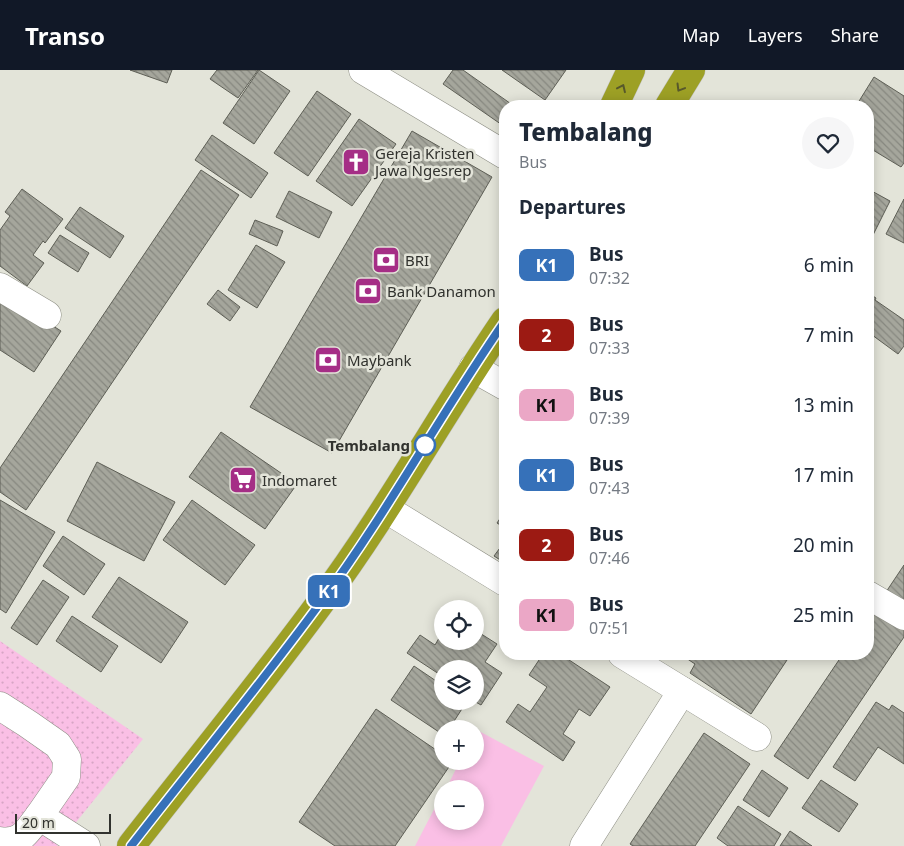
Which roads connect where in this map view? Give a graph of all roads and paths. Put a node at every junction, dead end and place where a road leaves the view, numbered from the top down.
1 (363, 70) edge
2 (630, 70) edge
3 (691, 70) edge
4 (617, 100) edge
5 (673, 100) edge
6 (499, 150) edge
7 (0, 287) edge
8 (47, 315) dead end
9 (499, 330) edge
10 (473, 368) junction
11 (499, 383) edge
12 (386, 509) junction
13 (499, 578) edge
14 (874, 598) edge
15 (904, 616) edge
16 (632, 660) edge
17 (682, 691) junction
18 (0, 706) edge
19 (757, 737) dead end
20 (39, 816) junction
21 (0, 841) edge
22 (86, 846) edge
23 (130, 846) edge
24 (584, 846) edge

1 - 6 street
4 -> 2 highway
3 -> 5 highway
7 - 8 street
9 - 10 highway
10 - 11 street
10 - 12 highway
12 - 13 street
12 - 23 highway
14 - 15 street
16 - 17 street
17 - 19 street
17 - 24 street
18 - 20 street
20 - 21 street
20 - 22 street

